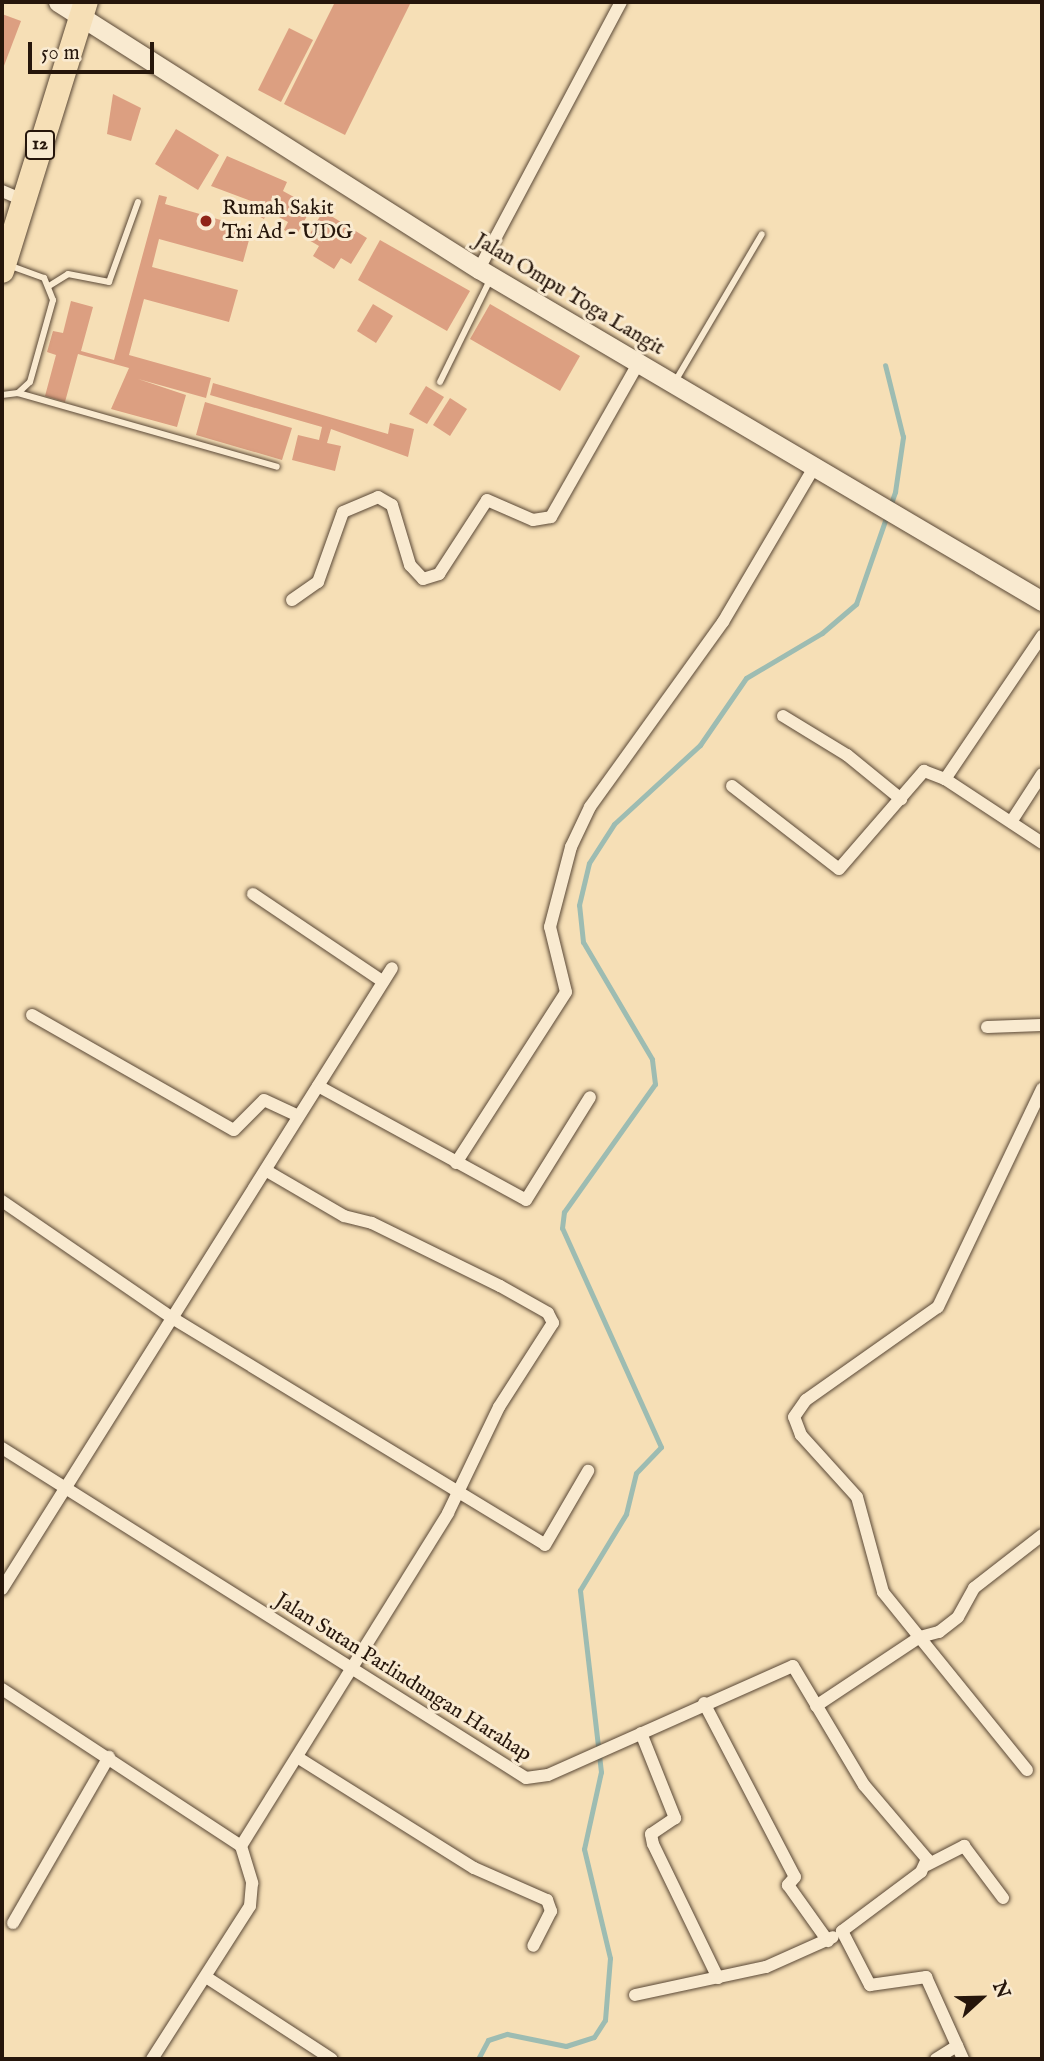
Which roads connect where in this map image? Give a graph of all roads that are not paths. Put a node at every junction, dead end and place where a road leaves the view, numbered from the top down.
1 (58, 2) edge
2 (621, 2) edge
3 (82, 11) edge
4 (12, 196) edge
5 (138, 202) dead end
6 (762, 234) dead end
7 (3, 267) edge
8 (486, 273) junction
9 (49, 286) junction
10 (638, 363) junction
11 (440, 382) dead end
12 (675, 383) junction
13 (18, 393) junction
14 (2, 395) edge
15 (816, 464) junction
16 (277, 467) dead end
17 (292, 600) dead end
18 (1042, 601) edge
19 (1042, 636) edge
20 (783, 716) dead end
21 (1042, 774) edge
22 (945, 779) junction
23 (732, 786) dead end
24 (901, 799) junction
25 (1011, 822) junction
26 (1042, 843) edge
27 (254, 894) dead end
28 (392, 968) dead end
29 (382, 981) junction
30 (32, 1015) dead end
31 (1042, 1025) edge
32 (986, 1027) dead end
33 (318, 1086) junction
34 (1042, 1089) edge
35 (590, 1097) dead end
36 (299, 1116) junction
37 (456, 1163) junction
38 (267, 1171) junction
39 (2, 1201) edge
40 (174, 1319) junction
41 (2, 1448) edge
42 (588, 1471) dead end
43 (65, 1487) junction
44 (460, 1491) junction
45 (1042, 1535) edge
46 (6, 1570) edge
47 (2, 1589) edge
48 (920, 1637) junction
49 (352, 1672) junction
50 (2, 1689) edge
51 (704, 1703) junction
52 (816, 1706) junction
53 (641, 1733) junction
54 (109, 1757) junction
55 (297, 1757) junction
56 (1027, 1770) dead end
57 (241, 1846) junction
58 (927, 1865) junction
59 (1003, 1898) dead end
60 (13, 1923) dead end
61 (842, 1931) junction
62 (828, 1941) junction
63 (533, 1946) dead end
64 (206, 1977) junction
65 (718, 1978) junction
66 (635, 1995) dead end
67 (957, 2046) junction
68 (152, 2059) edge
69 (332, 2059) edge
70 (936, 2059) edge
71 (963, 2059) edge

1 - 3 main road, Jalan Ompu Toga Langit
2 - 8 street
3 - 4 highway, 12
3 - 8 main road, Jalan Ompu Toga Langit
4 - 7 highway, 12
5 - 9 lane
6 - 12 lane
7 - 9 lane
8 - 10 main road, Jalan Ompu Toga Langit
8 - 11 lane
9 - 13 lane
10 - 12 main road, Jalan Ompu Toga Langit
10 - 17 street
12 - 15 main road, Jalan Ompu Toga Langit
13 - 14 lane
13 - 16 lane
15 - 18 main road, Jalan Ompu Toga Langit
15 - 37 street
19 - 22 street
20 - 24 street
21 - 25 street
22 - 24 street
22 - 25 street
23 - 24 street
25 - 26 street
27 - 29 street
28 - 29 street
29 - 33 street
30 - 36 street
31 - 32 street
33 - 36 street
33 - 37 street
34 - 48 street
35 - 37 street
36 - 38 street
38 - 40 street
38 - 44 street
39 - 40 street
40 - 43 street
40 - 44 street
41 - 43 street, Jalan Sutan Parlindungan Harahap
42 - 44 street
43 - 46 street
43 - 49 street, Jalan Sutan Parlindungan Harahap
44 - 49 street
45 - 48 street
46 - 47 street
48 - 52 street
48 - 56 street
49 - 53 street, Jalan Sutan Parlindungan Harahap
49 - 55 street
50 - 54 street
51 - 52 street, Jalan Sutan Parlindungan Harahap
51 - 53 street, Jalan Sutan Parlindungan Harahap
51 - 62 street
52 - 58 street, Jalan Sutan Parlindungan Harahap
53 - 65 street
54 - 57 street
54 - 60 street
55 - 57 street
55 - 63 street
57 - 64 street
58 - 59 street
58 - 61 street
61 - 62 street
61 - 67 street
62 - 65 street
64 - 68 street
64 - 69 street
65 - 66 street
67 - 70 street
67 - 71 street

